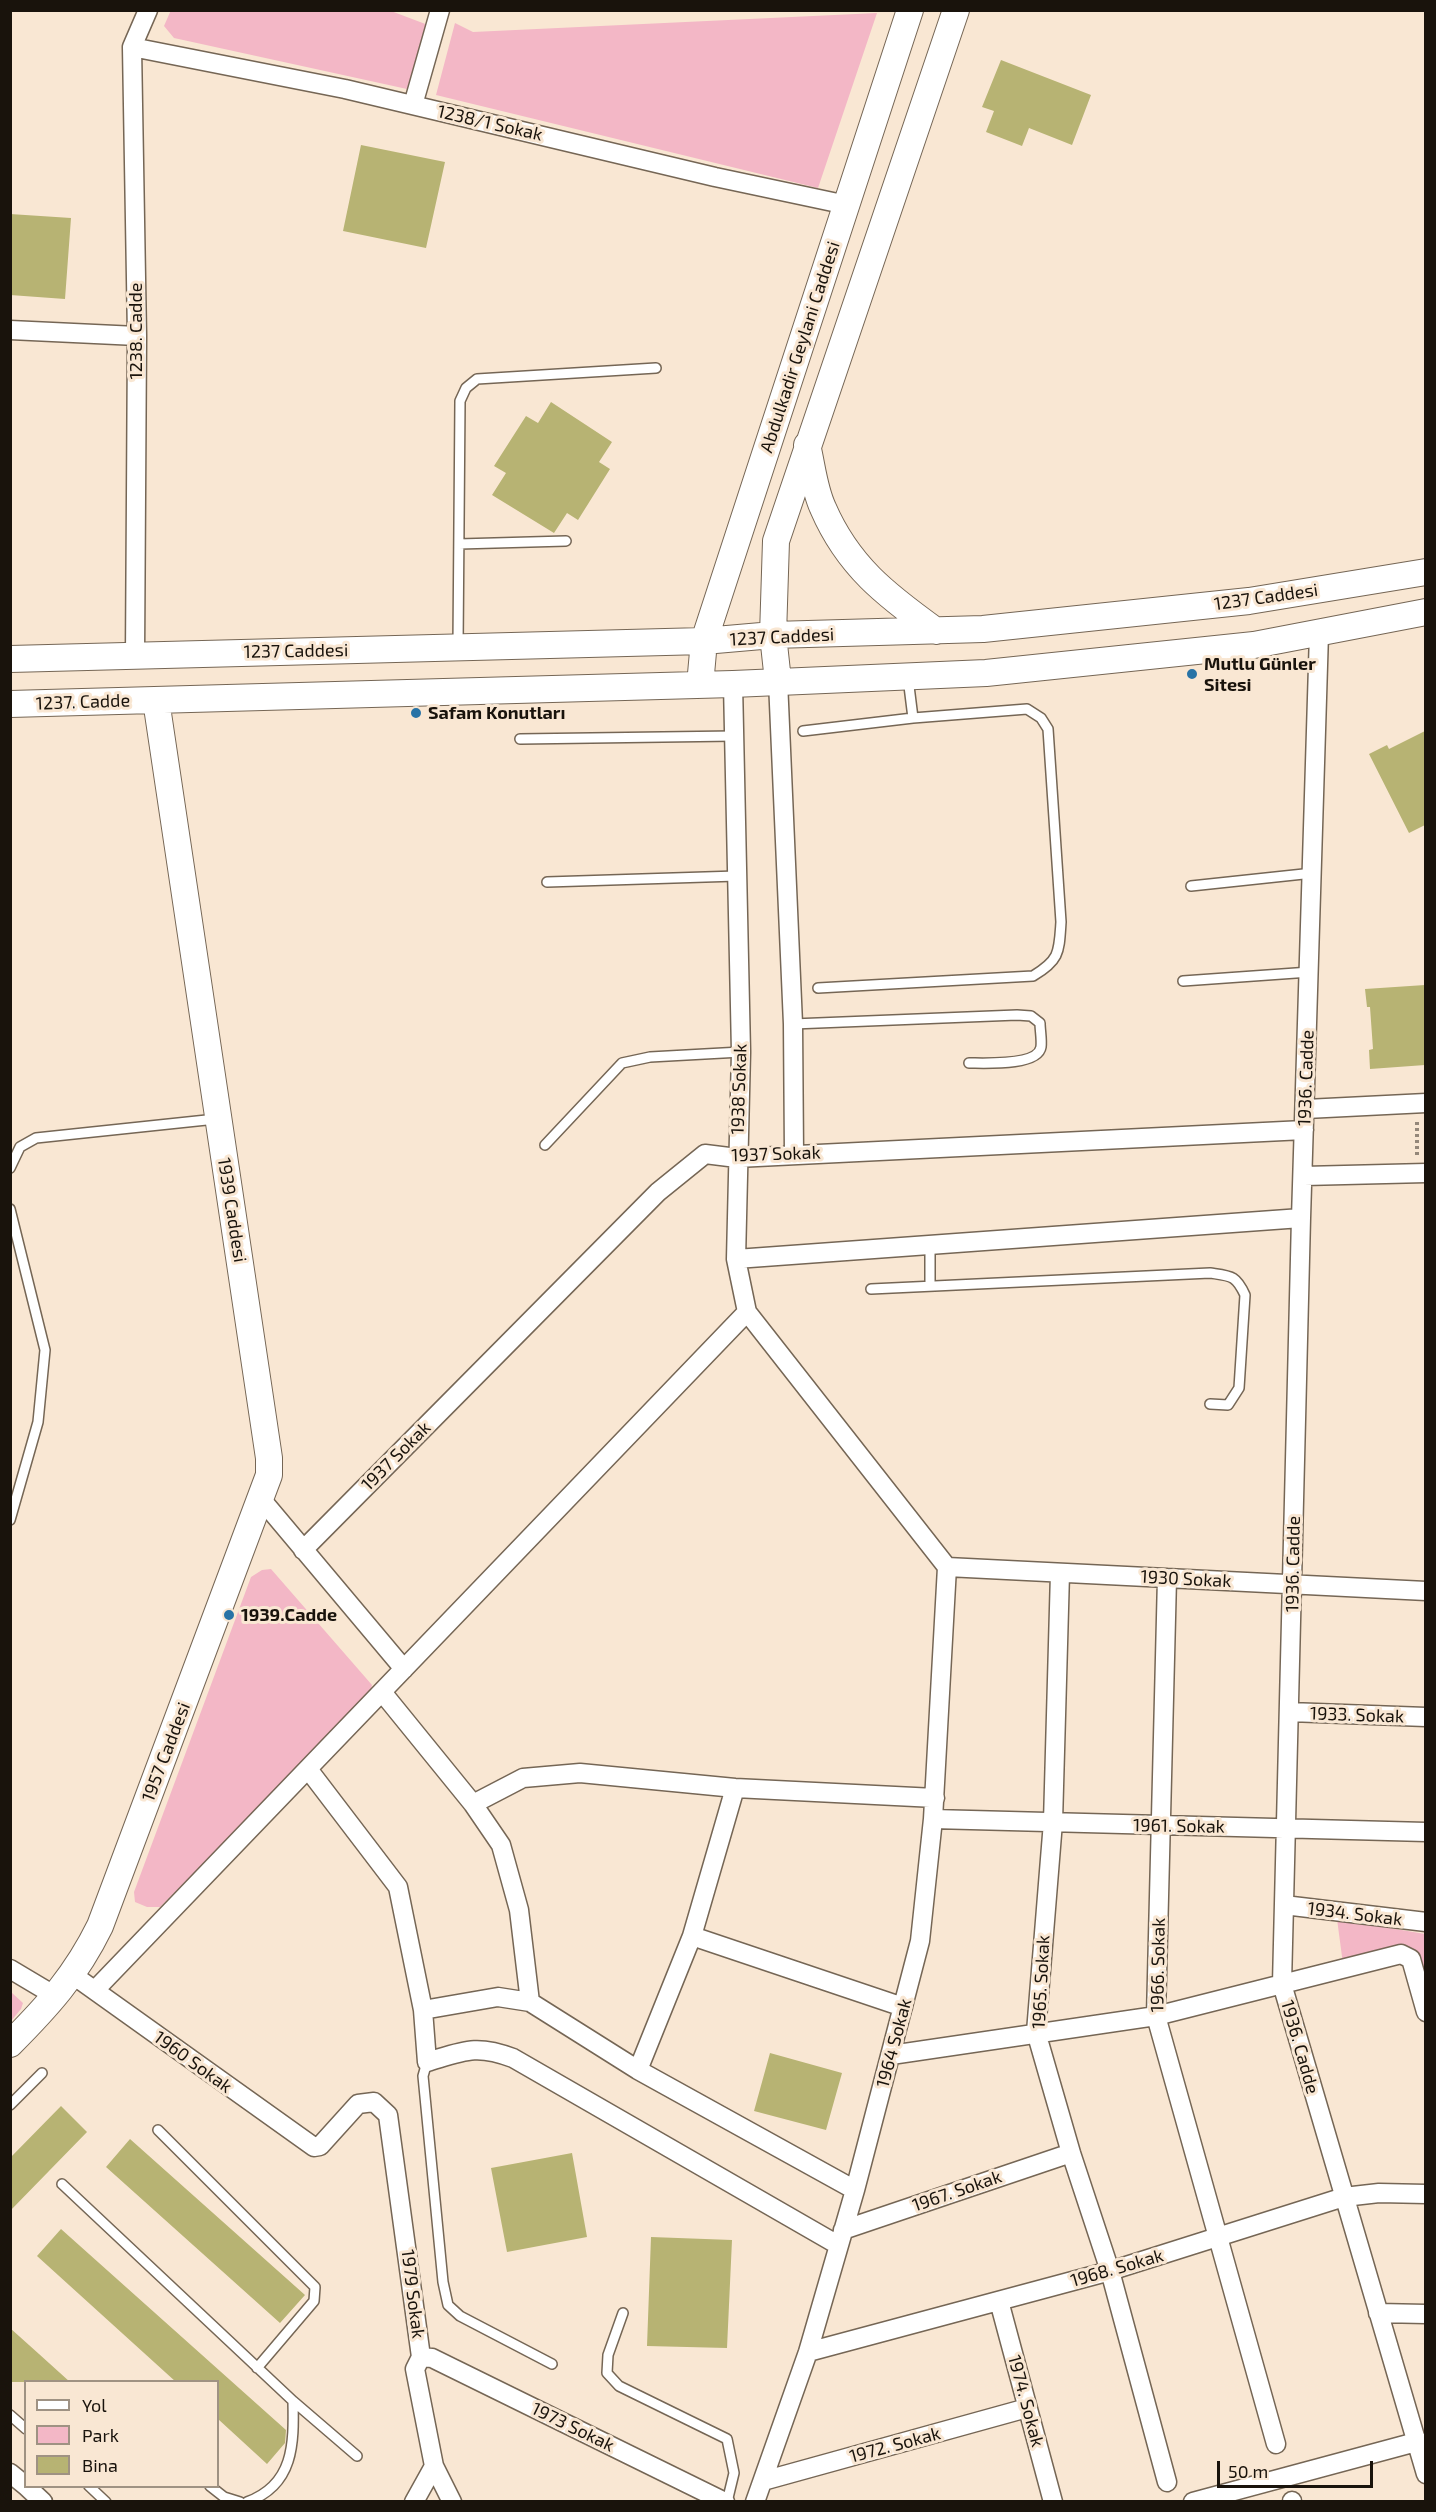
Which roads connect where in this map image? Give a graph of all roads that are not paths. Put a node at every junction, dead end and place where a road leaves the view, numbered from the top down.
1 (148, 10) edge
2 (441, 10) edge
3 (910, 10) edge
4 (956, 10) edge
5 (132, 47) junction
6 (413, 105) junction
7 (847, 205) junction
8 (10, 330) edge
9 (137, 336) junction
10 (656, 368) dead end
11 (807, 445) junction
12 (566, 541) dead end
13 (459, 544) junction
14 (1425, 572) edge
15 (1425, 612) edge
16 (936, 631) junction
17 (1319, 633) junction
18 (773, 635) junction
19 (704, 641) junction
20 (458, 647) junction
21 (135, 654) junction
22 (10, 659) edge
23 (908, 676) junction
24 (778, 681) junction
25 (734, 684) junction
26 (700, 685) junction
27 (156, 700) junction
28 (10, 704) edge
29 (913, 718) junction
30 (803, 731) dead end
31 (734, 736) junction
32 (520, 739) dead end
33 (1312, 873) junction
34 (737, 876) junction
35 (547, 882) dead end
36 (1191, 886) dead end
37 (1310, 972) junction
38 (1183, 981) dead end
39 (818, 988) dead end
40 (793, 1024) junction
41 (741, 1052) junction
42 (969, 1063) dead end
43 (1422, 1103) edge
44 (1306, 1109) junction
45 (218, 1119) junction
46 (1304, 1130) junction
47 (545, 1144) dead end
48 (794, 1155) junction
49 (736, 1158) junction
50 (10, 1168) edge
51 (1421, 1174) edge
52 (1304, 1176) junction
53 (10, 1209) edge
54 (1301, 1218) junction
55 (930, 1245) junction
56 (736, 1260) junction
57 (930, 1286) junction
58 (871, 1289) dead end
59 (747, 1312) junction
60 (1210, 1404) dead end
61 (262, 1500) junction
62 (10, 1520) edge
63 (303, 1550) junction
64 (947, 1567) junction
65 (1060, 1573) junction
66 (1167, 1578) junction
67 (1293, 1584) junction
68 (1425, 1591) edge
69 (404, 1669) junction
70 (382, 1692) junction
71 (1289, 1712) junction
72 (1425, 1717) edge
73 (308, 1769) junction
74 (735, 1788) junction
75 (935, 1798) junction
76 (473, 1804) junction
77 (933, 1819) junction
78 (1053, 1822) junction
79 (1161, 1825) junction
80 (1286, 1828) junction
81 (1425, 1832) edge
82 (1284, 1905) junction
83 (1425, 1922) edge
84 (692, 1936) junction
85 (10, 1969) edge
86 (73, 1975) junction
87 (1282, 1984) junction
88 (94, 1990) junction
89 (57, 1997) junction
90 (530, 2002) junction
91 (903, 2007) junction
92 (423, 2010) junction
93 (1425, 2012) edge
94 (1156, 2016) junction
95 (1036, 2032) junction
96 (10, 2044) edge
97 (891, 2055) junction
98 (427, 2062) junction
99 (638, 2070) junction
100 (42, 2073) dead end
101 (10, 2105) edge
102 (388, 2115) joint
103 (158, 2130) dead end
104 (1071, 2153) junction
105 (62, 2184) dead end
106 (855, 2190) junction
107 (1425, 2194) edge
108 (1344, 2197) junction
109 (1218, 2237) junction
110 (841, 2238) junction
111 (1110, 2271) junction
112 (999, 2301) junction
113 (623, 2313) dead end
114 (1378, 2313) junction
115 (1425, 2314) edge
116 (808, 2352) junction
117 (421, 2357) junction
118 (552, 2364) dead end
119 (258, 2368) junction
120 (294, 2402) junction
121 (1027, 2408) junction
122 (10, 2415) edge
123 (24, 2427) edge
124 (1421, 2443) edge
125 (1276, 2444) dead end
126 (357, 2456) dead end
127 (434, 2466) junction
128 (10, 2473) edge
129 (1425, 2474) edge
130 (763, 2481) junction
131 (1167, 2482) dead end
132 (24, 2484) edge
133 (90, 2488) edge
134 (211, 2488) edge
135 (106, 2502) edge
136 (240, 2502) edge
137 (247, 2502) edge
138 (414, 2502) edge
139 (452, 2502) edge
140 (726, 2502) edge
141 (754, 2502) edge
142 (1053, 2502) edge
143 (1192, 2502) edge

1 - 5 street, 1238. Cadde
2 - 6 street
3 - 7 street, Abdulkadir Geylani Caddesi
4 - 11 street, Abdulkadir Geylani Caddesi
5 - 6 street, 1238/1 Sokak
5 - 9 street, 1238. Cadde
6 - 7 street, 1238/1 Sokak
7 - 19 street, Abdulkadir Geylani Caddesi
8 - 9 street
9 - 21 street, 1238. Cadde
10 - 13 lane
11 - 16 street
11 - 18 street, Abdulkadir Geylani Caddesi
12 - 13 lane
13 - 20 lane
14 - 16 street, 1237 Caddesi
15 - 17 street
16 - 18 street, 1237 Caddesi
17 - 23 street
17 - 33 street, 1936. Cadde
18 - 19 street, 1237 Caddesi
18 - 24 street, Abdulkadir Geylani Caddesi
19 - 20 street, 1237 Caddesi
19 - 26 street, Abdulkadir Geylani Caddesi
20 - 21 street, 1237 Caddesi
21 - 22 street
23 - 24 street
23 - 29 lane
24 - 25 street
24 - 40 street
25 - 26 street
25 - 31 street, 1938 Sokak
26 - 27 street
27 - 28 street, 1237. Cadde
27 - 45 street, 1939 Caddesi
29 - 30 lane
29 - 39 lane
31 - 32 lane
31 - 34 street, 1938 Sokak
33 - 36 lane
33 - 37 street, 1936. Cadde
34 - 35 lane
34 - 41 street, 1938 Sokak
37 - 38 lane
37 - 44 street, 1936. Cadde
40 - 42 lane
40 - 48 street
41 - 47 lane
41 - 49 street, 1938 Sokak
43 - 44 street
44 - 46 street, 1936. Cadde
45 - 50 lane
45 - 61 street, 1939 Caddesi
46 - 48 street, 1937 Sokak
46 - 52 street, 1936. Cadde
48 - 49 street, 1937 Sokak
49 - 56 street, 1938 Sokak
49 - 63 street, 1937 Sokak
51 - 52 street
52 - 54 street, 1936. Cadde
53 - 62 lane
54 - 55 street
54 - 67 street, 1936. Cadde
55 - 56 street
55 - 57 lane
56 - 59 street, 1938 Sokak
57 - 58 lane
57 - 60 lane
59 - 64 street, 1938 Sokak
59 - 69 street
61 - 63 street
61 - 86 street, 1957 Caddesi
63 - 69 street
64 - 65 street, 1930 Sokak
64 - 75 street, 1964 Sokak
65 - 66 street, 1930 Sokak
65 - 78 street, 1965. Sokak
66 - 67 street, 1930 Sokak
66 - 79 street, 1966. Sokak
67 - 68 street, 1930 Sokak
67 - 71 street, 1936. Cadde
69 - 70 street
70 - 73 street
70 - 76 street
71 - 72 street, 1933. Sokak
71 - 80 street, 1936. Cadde
73 - 88 street
73 - 92 street
74 - 75 street
74 - 76 street
74 - 84 street
75 - 77 street, 1964 Sokak
76 - 90 street
77 - 78 street, 1961. Sokak
77 - 91 street, 1964 Sokak
78 - 79 street, 1961. Sokak
78 - 95 street, 1965. Sokak
79 - 80 street, 1961. Sokak
79 - 94 street, 1966. Sokak
80 - 81 street, 1961. Sokak
80 - 82 street, 1936. Cadde
82 - 83 street, 1934. Sokak
82 - 87 street, 1936. Cadde
84 - 91 street
84 - 99 street
85 - 89 street
86 - 88 street, 1960 Sokak
86 - 89 street, 1957 Caddesi
87 - 93 street
87 - 94 street
87 - 108 street, 1936. Cadde
88 - 102 street, 1960 Sokak
89 - 96 street, 1957 Caddesi
90 - 92 street
90 - 99 street
91 - 97 street, 1964 Sokak
92 - 98 street
94 - 95 street
94 - 109 street, 1966. Sokak
95 - 97 street
95 - 104 street, 1965. Sokak
97 - 106 street, 1964 Sokak
98 - 110 street
98 - 118 lane
99 - 106 street
100 - 101 lane
102 - 117 street, 1979 Sokak
103 - 119 lane
104 - 110 street, 1967. Sokak
104 - 111 street, 1965. Sokak
105 - 119 lane
106 - 110 street, 1964 Sokak
107 - 108 street, 1968. Sokak
108 - 109 street, 1968. Sokak
108 - 114 street, 1936. Cadde
109 - 111 street, 1968. Sokak
109 - 125 street, 1966. Sokak
110 - 116 street, 1964 Sokak
111 - 112 street, 1968. Sokak
111 - 131 street, 1965. Sokak
112 - 116 street, 1968. Sokak
112 - 121 street, 1974. Sokak
113 - 140 lane
114 - 115 street
114 - 124 street, 1936. Cadde
116 - 130 street, 1964 Sokak
117 - 127 street, 1979 Sokak
117 - 140 street, 1973 Sokak
119 - 120 lane
120 - 126 lane
120 - 137 lane
121 - 130 street, 1972. Sokak
121 - 142 street, 1974. Sokak
122 - 123 lane
124 - 129 street, 1936. Cadde
124 - 143 street
127 - 138 street
127 - 139 street, 1979 Sokak
128 - 132 street
130 - 141 street, 1964 Sokak
133 - 135 lane
134 - 136 lane

